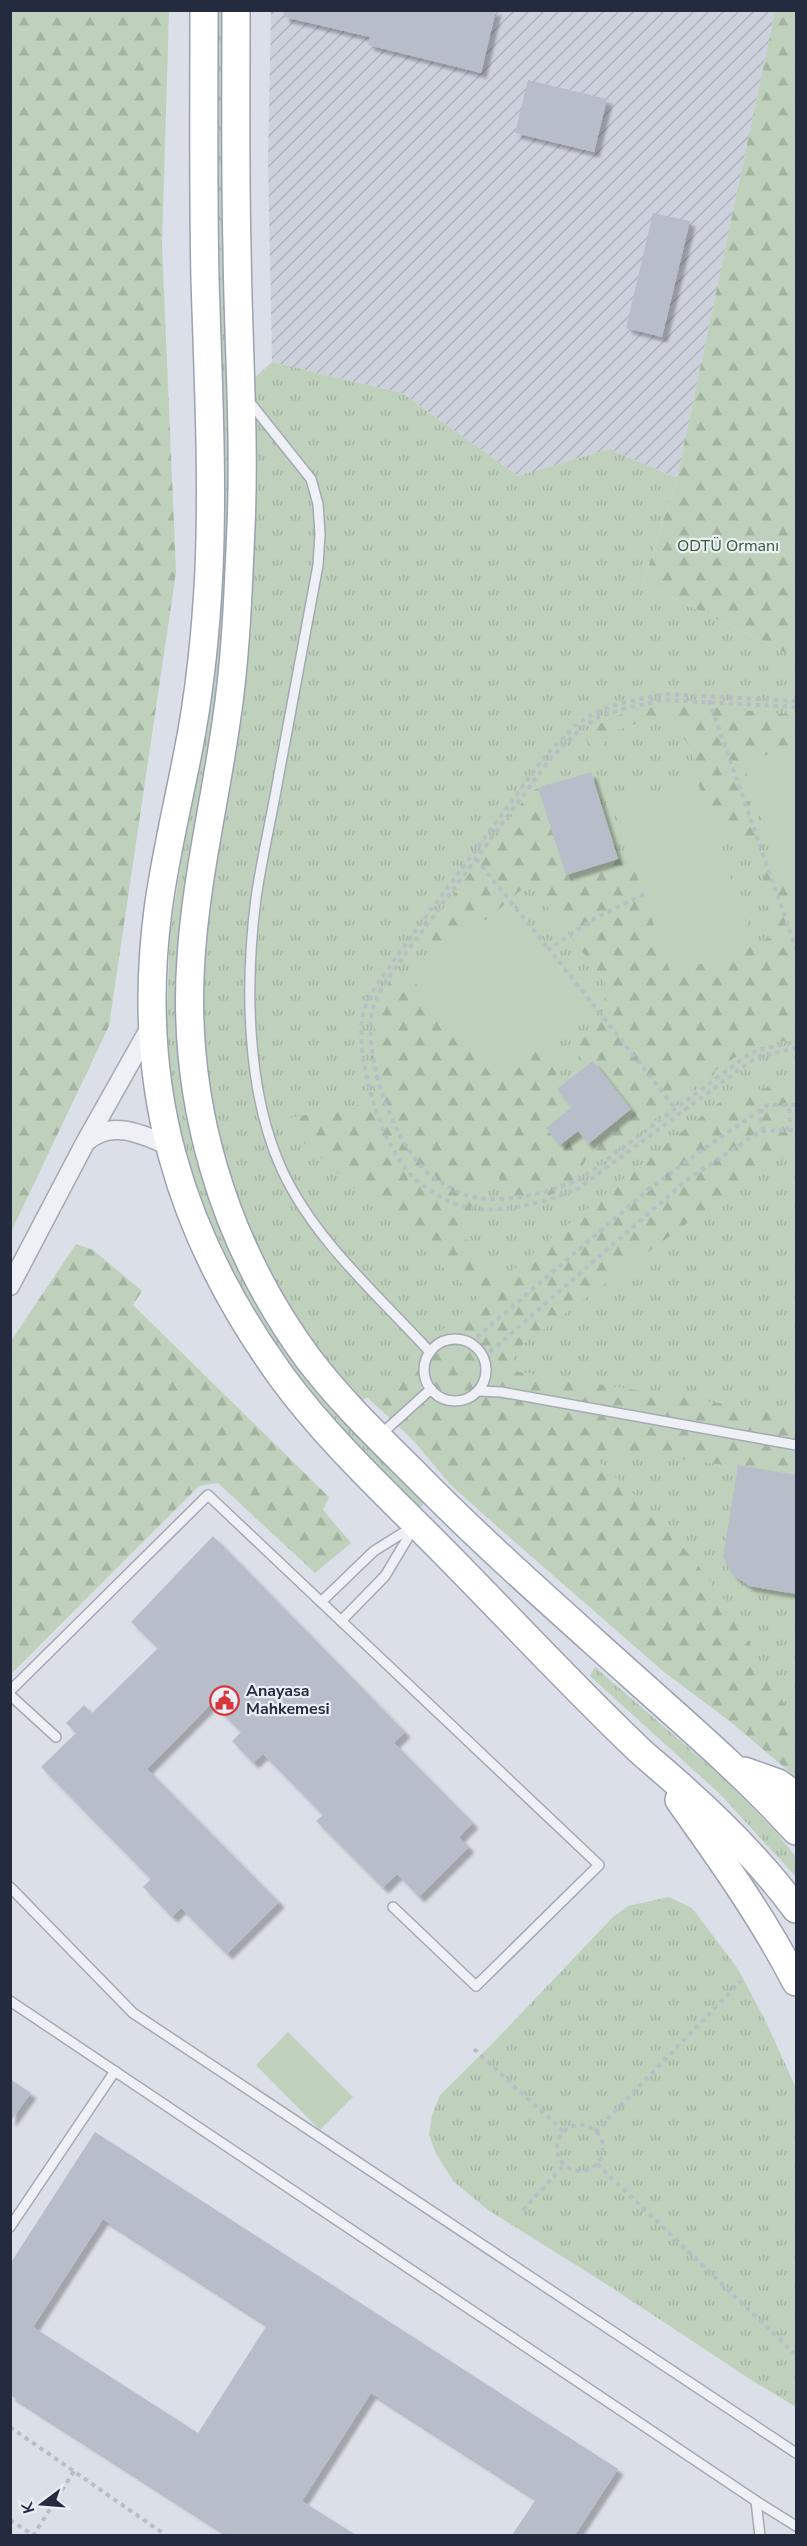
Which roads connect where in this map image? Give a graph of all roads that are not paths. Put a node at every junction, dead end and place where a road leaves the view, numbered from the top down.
1 (204, 10) edge
2 (237, 10) edge
3 (240, 391) junction
4 (152, 1024) junction
5 (84, 1143) junction
6 (169, 1146) junction
7 (10, 1286) edge
8 (430, 1352) junction
9 (480, 1387) junction
10 (431, 1389) junction
11 (377, 1437) junction
12 (796, 1445) edge
13 (440, 1499) junction
14 (416, 1524) junction
15 (321, 1602) junction
16 (341, 1621) junction
17 (10, 1693) edge
18 (56, 1737) dead end
19 (641, 1752) junction
20 (737, 1769) junction
21 (796, 1796) edge
22 (796, 1832) edge
23 (10, 1887) edge
24 (393, 1907) dead end
25 (796, 1909) edge
26 (796, 1982) edge
27 (10, 2001) edge
28 (115, 2071) junction
29 (10, 2227) edge
30 (796, 2453) edge
31 (756, 2501) junction
32 (796, 2526) edge
33 (760, 2535) edge

1 - 4 main road
2 - 3 main road
3 - 8 lane
3 - 11 main road
4 - 5 street
4 - 6 main road
5 - 6 street
5 - 7 street
6 - 14 main road
8 - 9 lane
8 - 10 lane
9 - 10 lane
9 - 12 lane
10 - 11 lane
11 - 13 main road
13 - 14 main road
13 - 20 main road
14 - 15 lane
14 - 16 lane
14 - 19 main road
15 - 16 lane
15 - 17 lane
16 - 24 lane
17 - 18 lane
19 - 25 main road
19 - 26 main road
20 - 21 main road
20 - 22 main road
23 - 30 lane
27 - 28 lane
28 - 29 lane
28 - 31 lane
31 - 32 lane
31 - 33 lane

